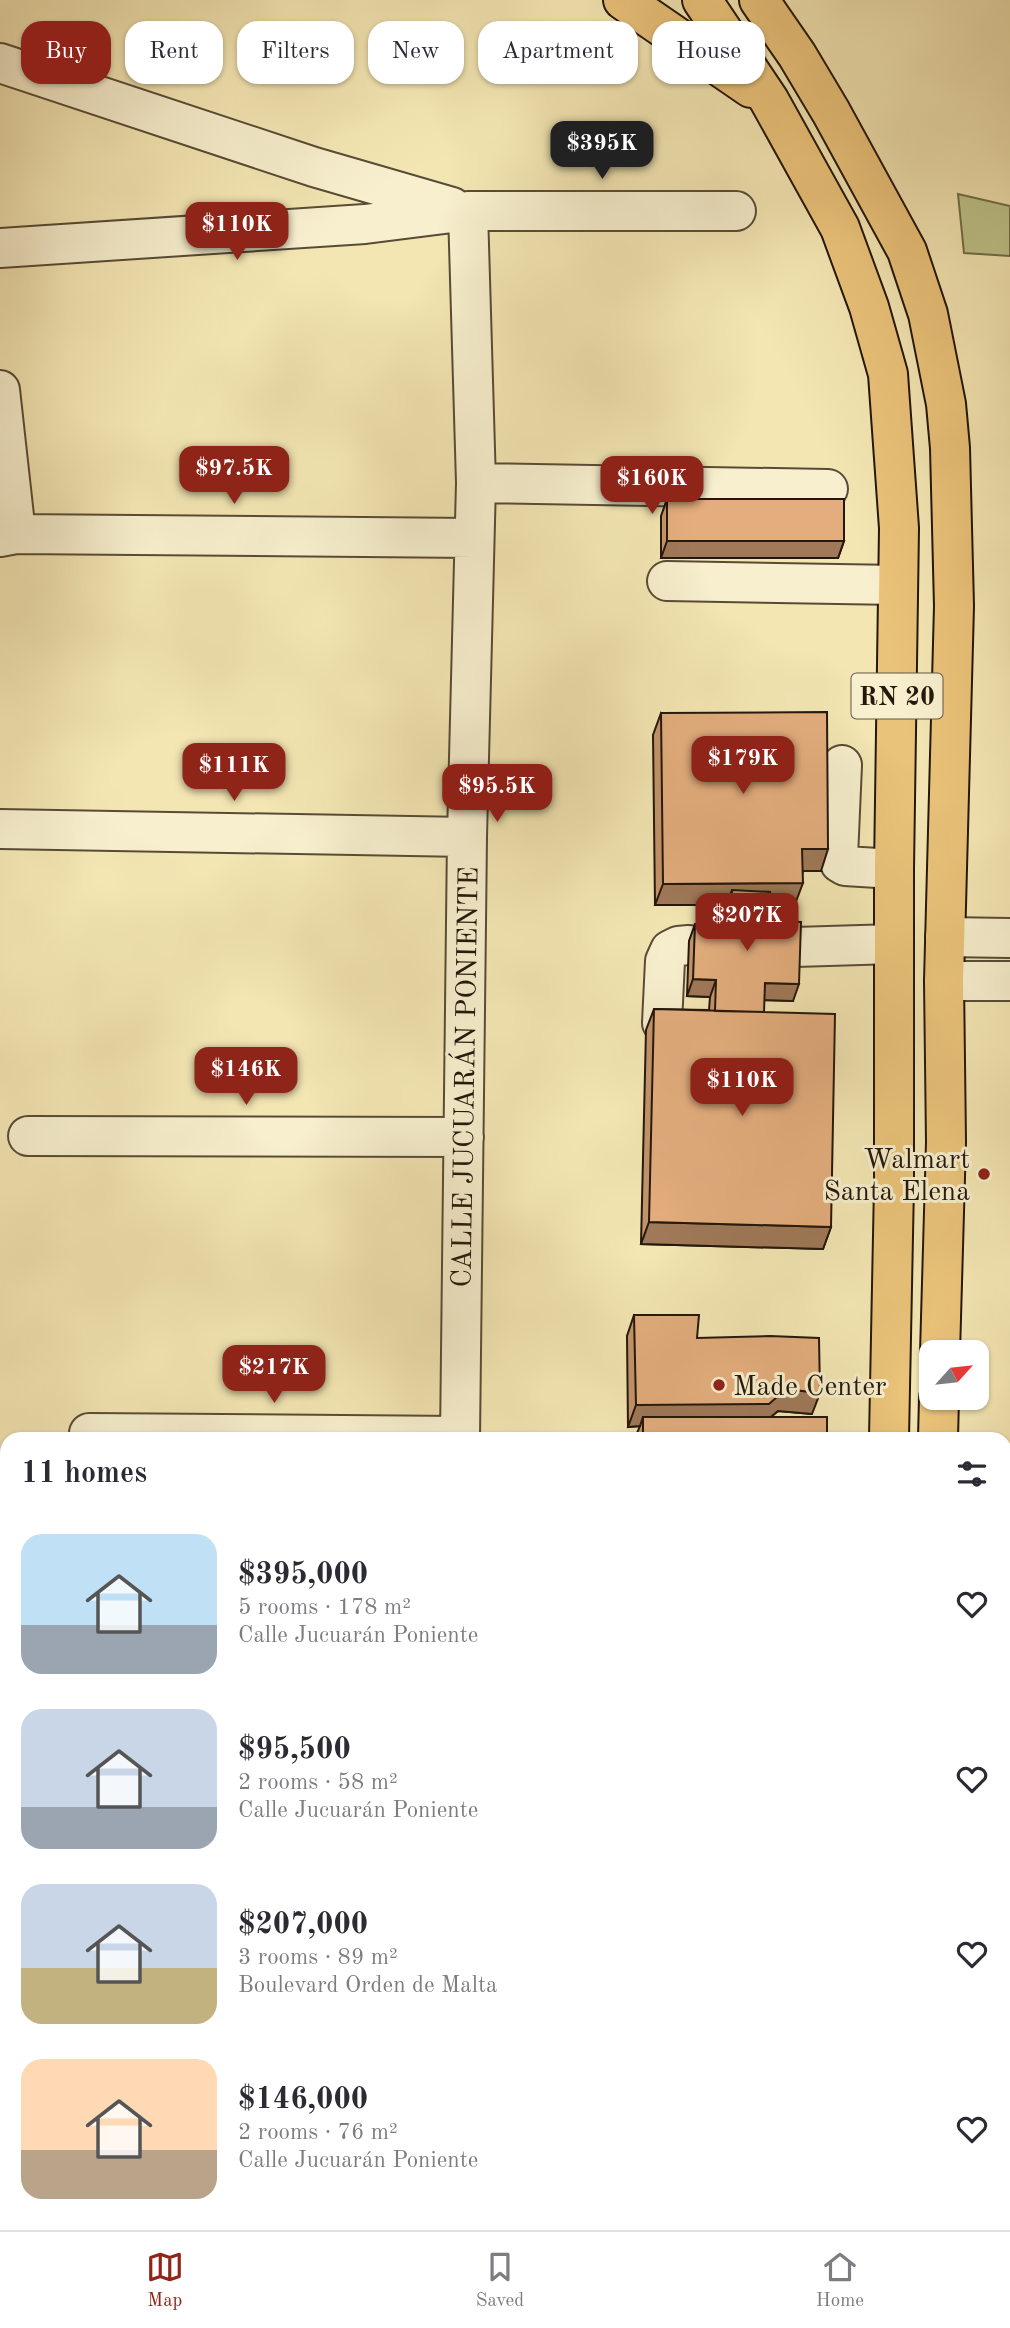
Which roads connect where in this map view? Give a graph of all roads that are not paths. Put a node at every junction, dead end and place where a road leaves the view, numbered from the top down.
1 (623, 0) edge
2 (702, 0) edge
3 (759, 0) edge
4 (0, 63) edge
5 (769, 100) junction
6 (468, 211) junction
7 (736, 211) dead end
8 (0, 248) edge
9 (0, 390) edge
10 (477, 483) junction
11 (828, 489) dead end
12 (8, 535) edge
13 (473, 538) junction
14 (667, 581) dead end
15 (898, 584) junction
16 (842, 765) dead end
17 (0, 830) edge
18 (467, 837) junction
19 (894, 869) junction
20 (945, 937) junction
21 (1010, 938) edge
22 (894, 944) junction
23 (689, 946) dead end
24 (795, 947) edge
25 (944, 981) junction
26 (1010, 981) edge
27 (662, 1023) edge
28 (28, 1136) dead end
29 (464, 1137) junction
30 (940, 1340) edge
31 (939, 1410) edge
32 (460, 1432) edge
33 (888, 1432) edge
34 (938, 1432) edge

1 - 5 highway
2 - 5 highway, RN 20
3 - 20 highway, RN 20
4 - 6 street
5 - 15 highway, RN 20
6 - 7 street
6 - 8 street
6 - 10 street, CALLE JUCUARÁN PONIENTE
9 - 12 street
10 - 11 street
10 - 13 street, CALLE JUCUARÁN PONIENTE
12 - 13 street
13 - 18 street, CALLE JUCUARÁN PONIENTE
14 - 15 street
15 - 19 highway, RN 20
16 - 19 street
17 - 18 street
18 - 29 street, CALLE JUCUARÁN PONIENTE
19 - 22 highway, RN 20
20 - 21 street
20 - 25 highway, RN 20
22 - 24 street
22 - 33 highway, RN 20
23 - 27 street
25 - 26 street
25 - 30 highway, RN 20
28 - 29 street
29 - 32 street, CALLE JUCUARÁN PONIENTE
31 - 34 highway

